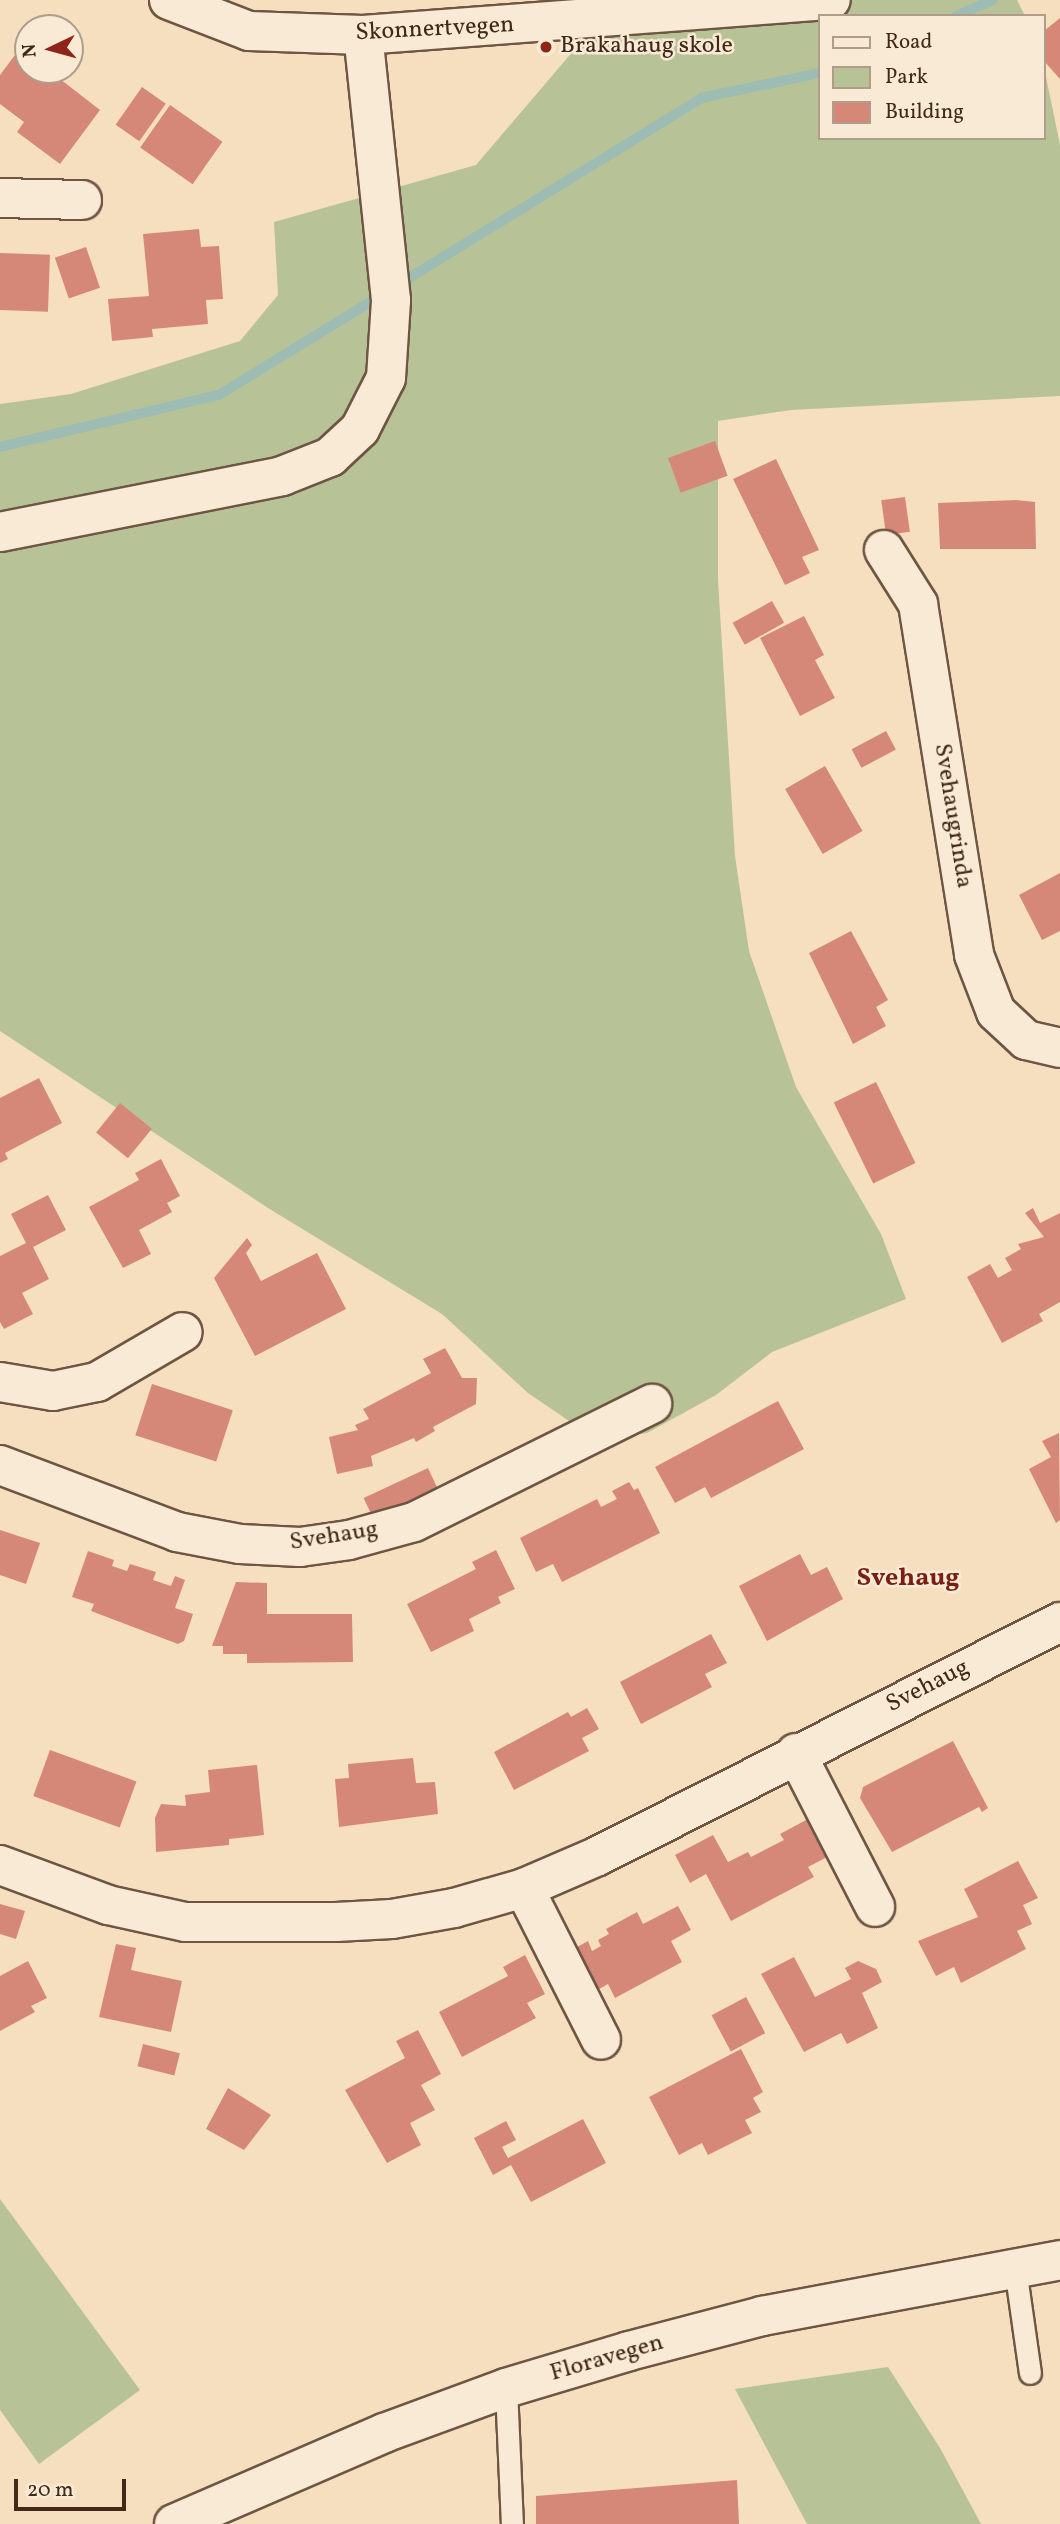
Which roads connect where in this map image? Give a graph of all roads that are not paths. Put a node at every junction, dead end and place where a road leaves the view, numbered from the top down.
1 (169, 0) edge
2 (831, 0) edge
3 (363, 35) junction
4 (0, 198) edge
5 (82, 200) dead end
6 (0, 533) edge
7 (884, 550) dead end
8 (1060, 1048) edge
9 (183, 1332) dead end
10 (0, 1382) edge
11 (652, 1404) dead end
12 (0, 1465) edge
13 (1060, 1622) edge
14 (796, 1753) junction
15 (0, 1865) edge
16 (524, 1888) junction
17 (875, 1907) dead end
18 (601, 2040) dead end
19 (1060, 2260) edge
20 (1015, 2268) junction
21 (1030, 2374) dead end
22 (506, 2388) junction
23 (174, 2524) edge
24 (512, 2524) edge

1 - 3 street, Skonnertvegen
2 - 3 street, Skonnertvegen
3 - 6 street
4 - 5 street
7 - 8 street, Svehaugrinda
9 - 10 street
11 - 12 street, Svehaug
13 - 14 street, Svehaug
14 - 16 street, Svehaug
14 - 17 street
15 - 16 street, Svehaug
16 - 18 street
19 - 20 street, Floravegen
20 - 21 lane
20 - 22 street, Floravegen
22 - 23 street, Floravegen
22 - 24 lane

